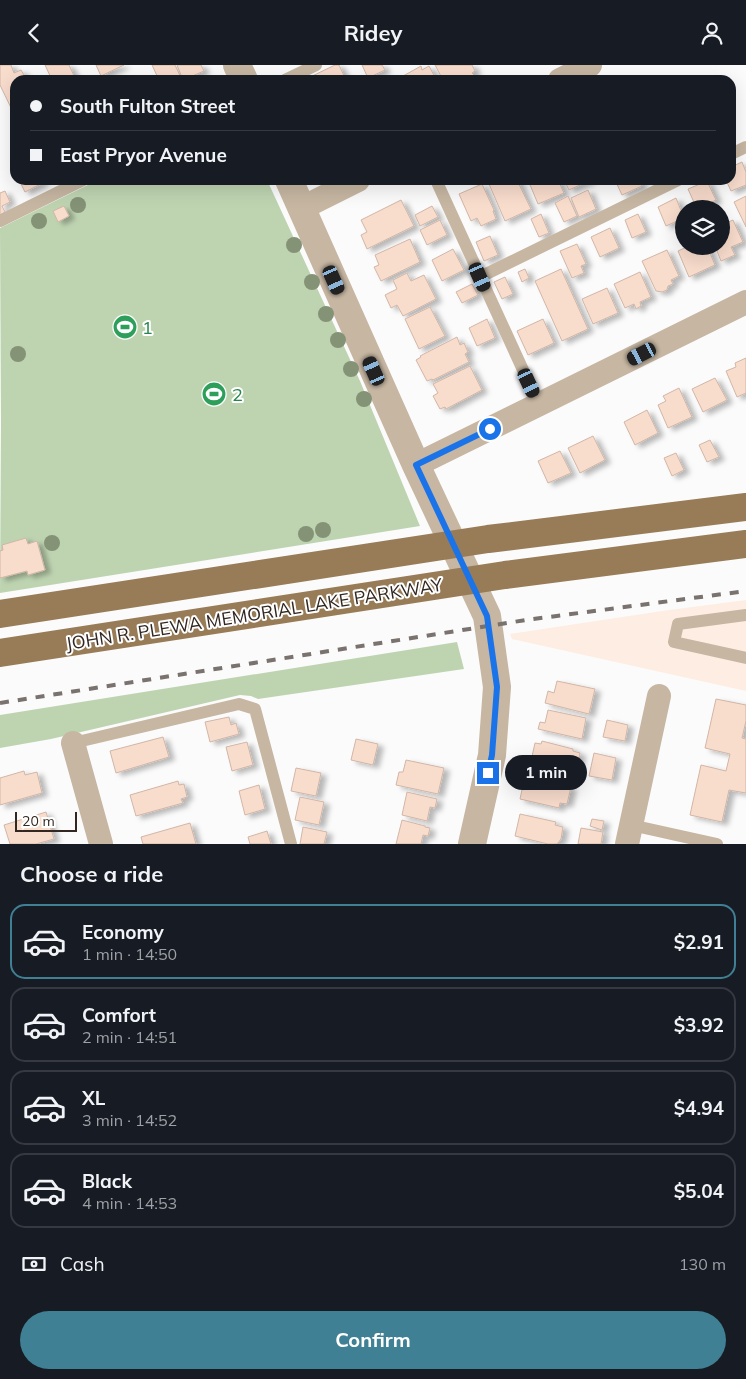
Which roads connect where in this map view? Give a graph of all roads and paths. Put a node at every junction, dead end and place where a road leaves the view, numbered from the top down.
1 (316, 65) edge
2 (586, 66) edge
3 (295, 75) edge
4 (569, 75) edge
5 (73, 185) edge
6 (291, 185) edge
7 (348, 185) edge
8 (438, 185) edge
9 (668, 185) edge
10 (302, 208) junction
11 (0, 221) edge
12 (480, 277) junction
13 (746, 302) edge
14 (539, 405) junction
15 (416, 465) junction
16 (746, 507) edge
17 (746, 544) edge
18 (0, 614) edge
19 (746, 615) edge
20 (0, 653) edge
21 (746, 658) edge
22 (659, 696) dead end
23 (73, 743) joint
24 (629, 835) edge
25 (101, 844) edge
26 (291, 844) edge
27 (472, 844) edge
28 (718, 844) edge

1 - 3 lane
2 - 4 street
5 - 11 lane
6 - 10 street
7 - 10 street
8 - 12 lane
9 - 12 lane
10 - 15 street
12 - 14 lane
13 - 14 street
14 - 15 street
15 - 27 street
16 - 18 main road, JOHN R. PLEWA MEMORIAL LAKE PARKWAY
17 - 20 main road, JOHN R. PLEWA MEMORIAL LAKE PARKWAY
19 - 21 lane
22 - 24 street
23 - 25 street
23 - 26 lane
24 - 28 lane

